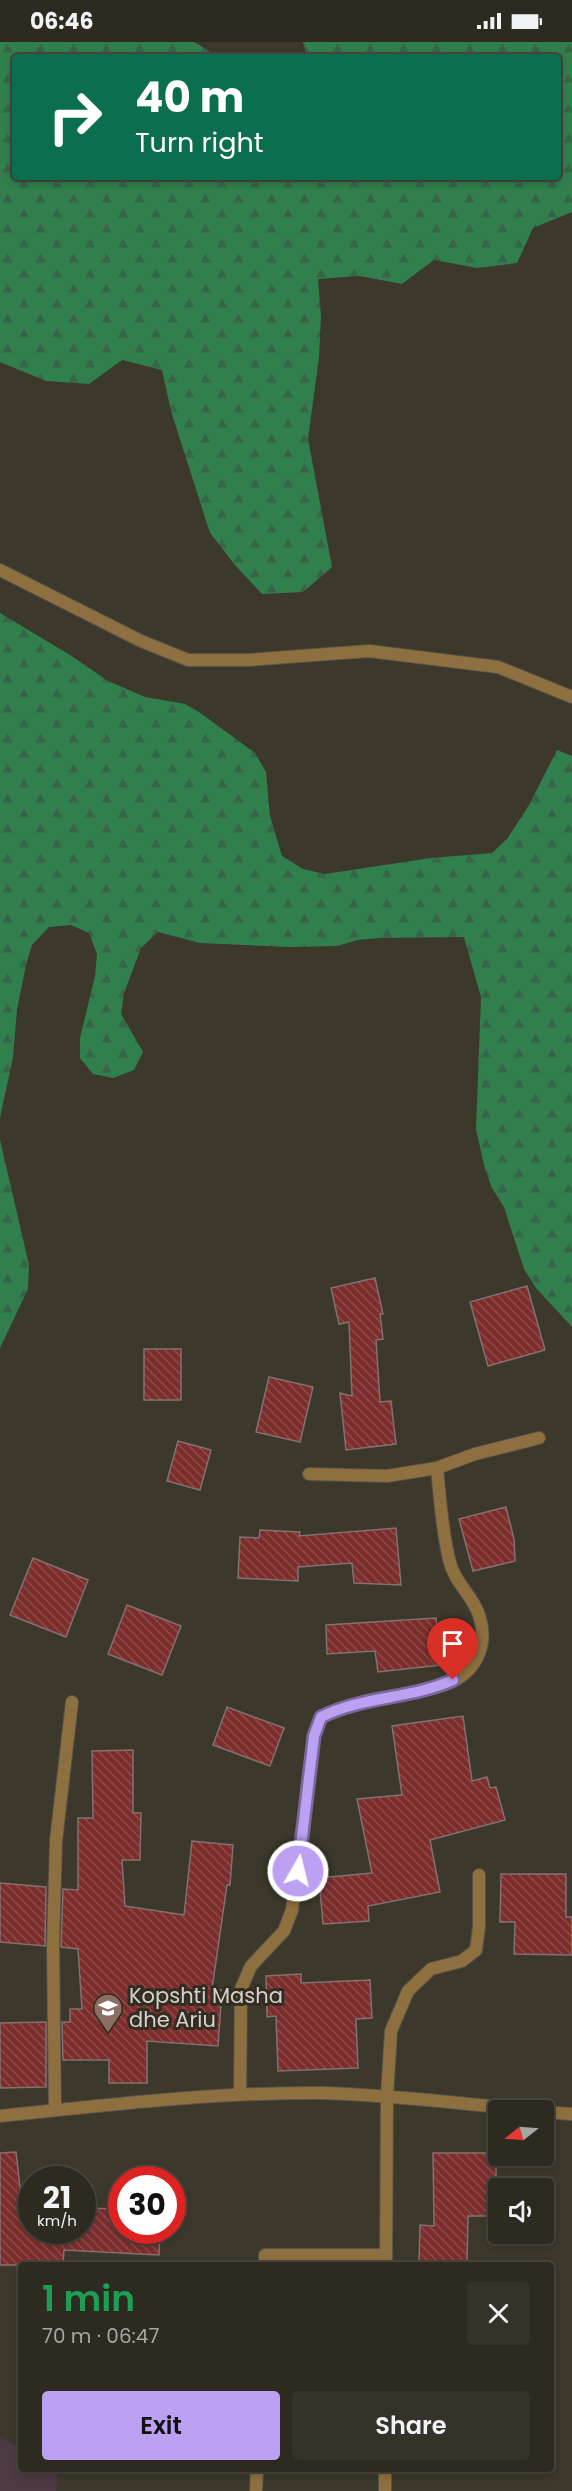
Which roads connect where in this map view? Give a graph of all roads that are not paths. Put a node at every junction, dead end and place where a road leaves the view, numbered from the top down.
1 (0, 570) edge
2 (572, 697) edge
3 (539, 1438) dead end
4 (437, 1468) junction
5 (309, 1474) dead end
6 (72, 1702) dead end
7 (479, 1875) dead end
8 (240, 2094) junction
9 (387, 2096) junction
10 (488, 2106) edge
11 (55, 2110) junction
12 (554, 2113) edge
13 (572, 2114) edge
14 (0, 2116) edge
15 (386, 2260) edge
16 (264, 2262) edge
17 (256, 2472) edge
18 (385, 2472) edge
19 (256, 2491) edge
20 (385, 2491) edge

1 - 2 street
3 - 4 street
4 - 5 street
4 - 8 street
6 - 11 street
7 - 9 street
8 - 9 street
8 - 11 street
9 - 10 street
9 - 15 street
11 - 14 street
12 - 13 street
15 - 16 street
17 - 19 street
18 - 20 street

